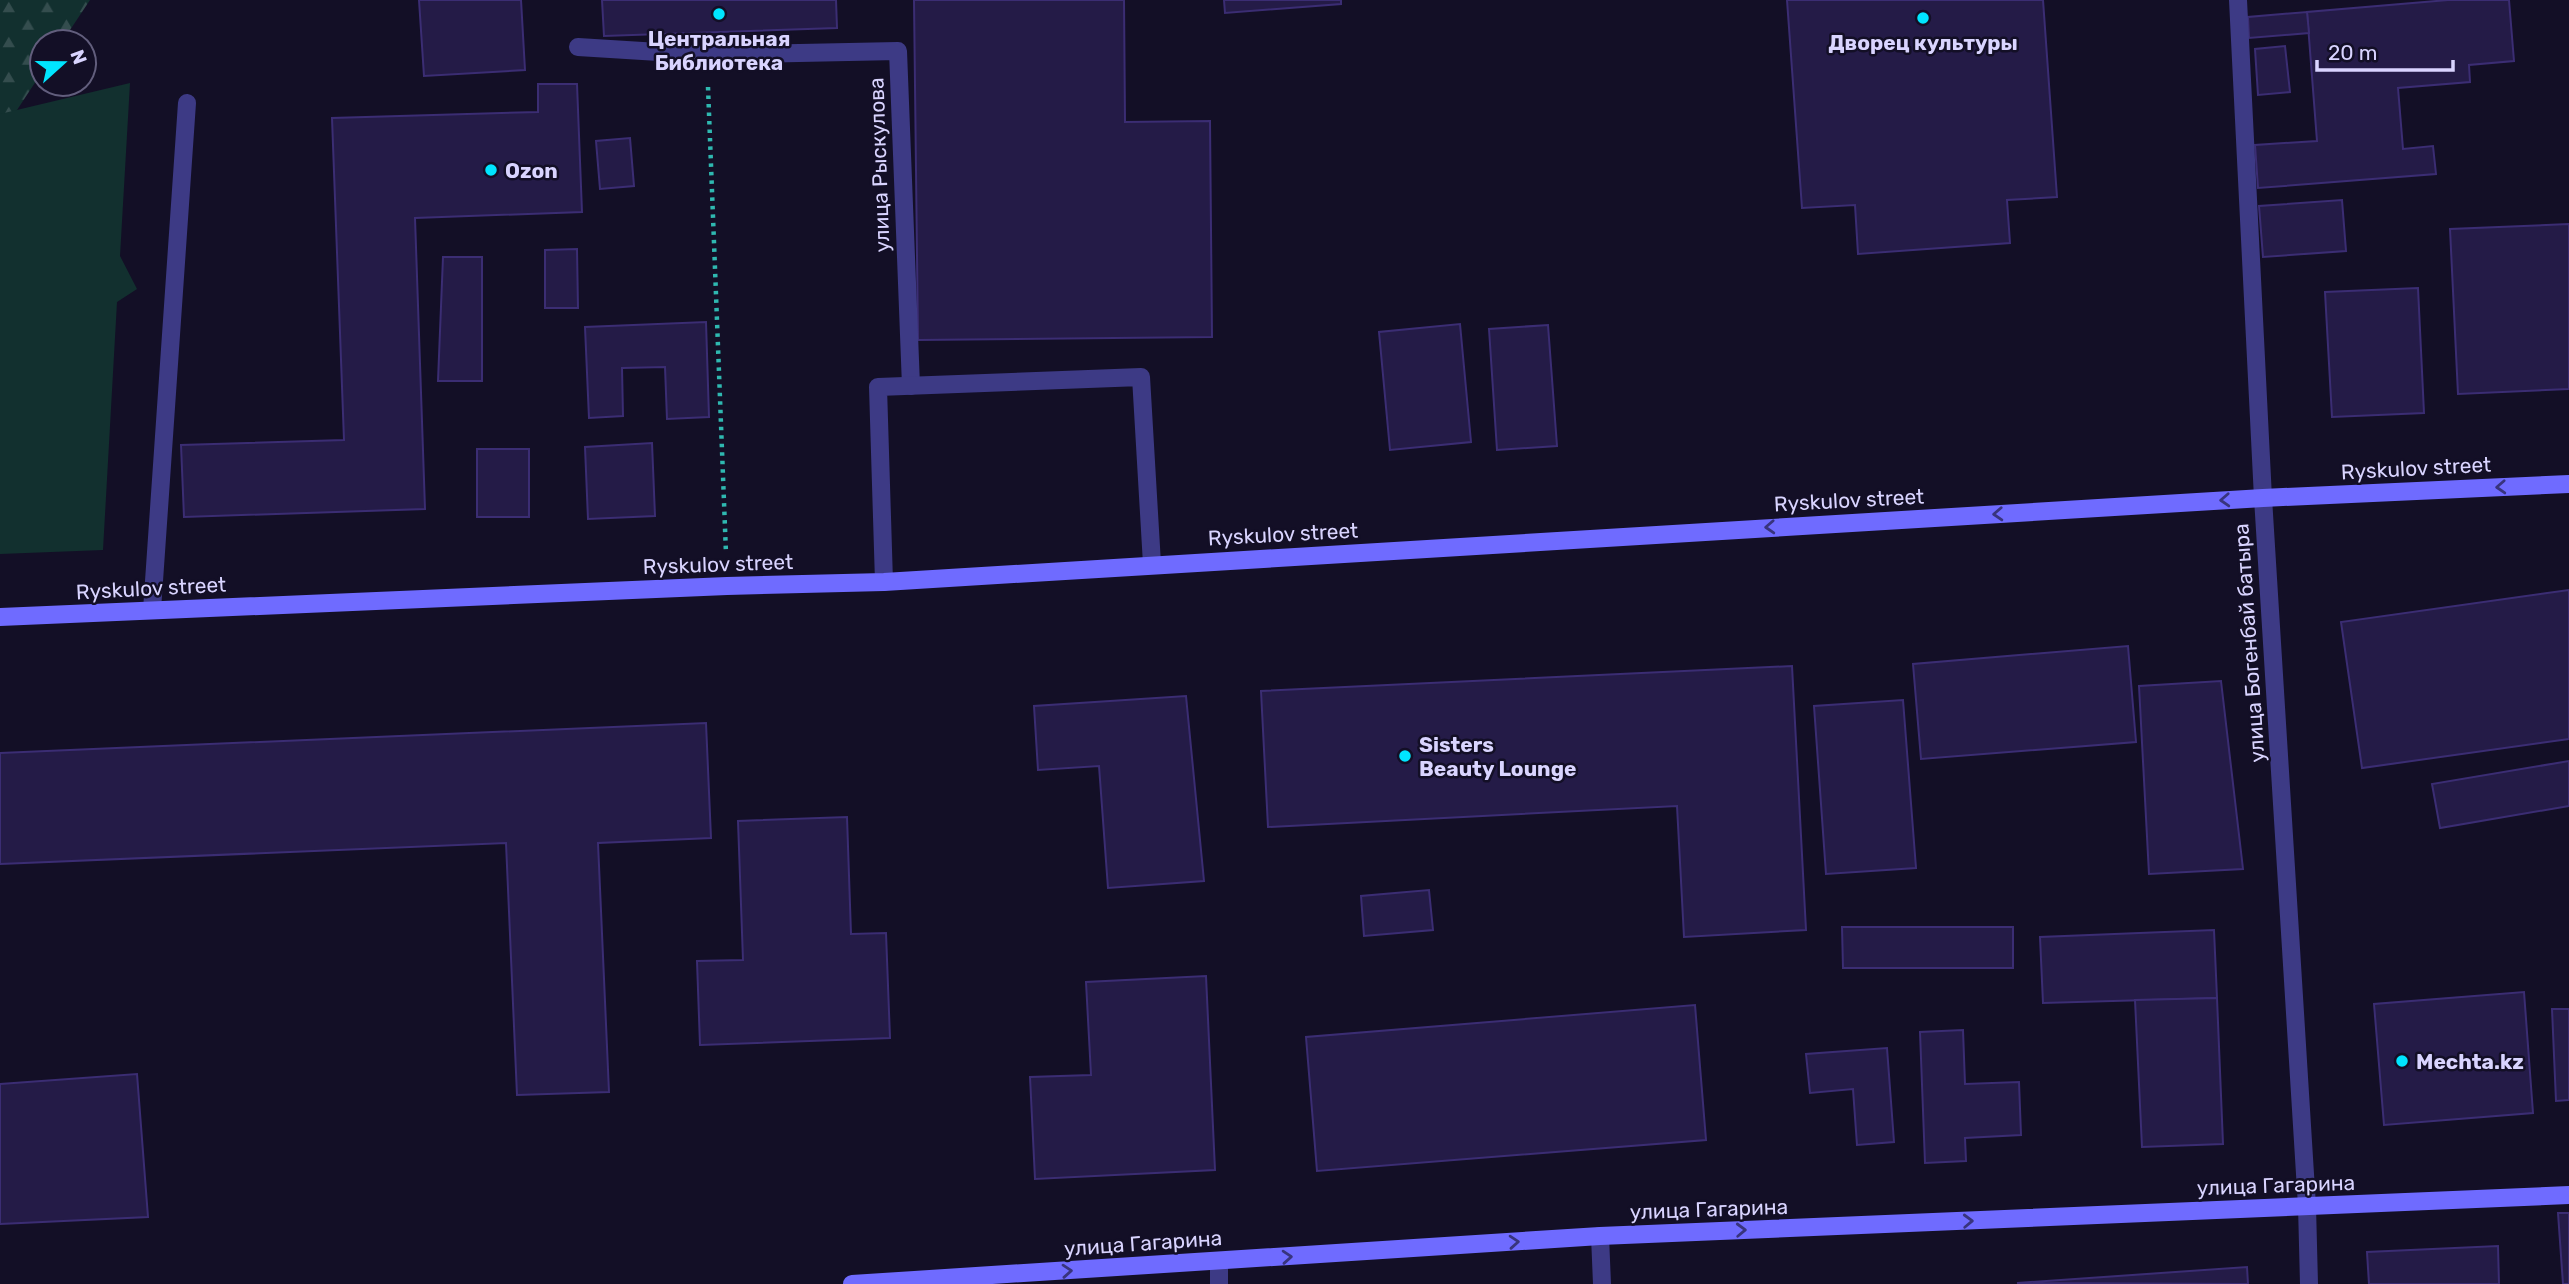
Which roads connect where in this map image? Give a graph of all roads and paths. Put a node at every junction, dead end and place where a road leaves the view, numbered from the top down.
1 (2238, 0) edge
2 (578, 47) dead end
3 (707, 55) junction
4 (187, 103) dead end
5 (911, 386) junction
6 (2569, 484) edge
7 (2263, 498) junction
8 (1152, 565) junction
9 (884, 582) junction
10 (727, 586) junction
11 (152, 610) junction
12 (0, 617) edge
13 (2569, 1195) edge
14 (2306, 1206) junction
15 (1600, 1236) junction
16 (1219, 1261) junction
17 (888, 1283) edge
18 (852, 1284) edge
19 (1219, 1284) edge
20 (1602, 1284) edge
21 (2309, 1284) edge

1 - 7 street, улица Богенбай батыра
2 - 3 street, улица Рыскулова
3 - 5 street, улица Рыскулова
3 - 10 path
4 - 11 street
5 - 8 street
5 - 9 street
6 -> 7 main road, Ryskulov street
7 -> 8 main road, Ryskulov street
7 - 14 street, улица Богенбай батыра
8 - 9 main road, Ryskulov street
9 - 10 main road, Ryskulov street
10 - 11 main road, Ryskulov street
11 - 12 main road, Ryskulov street
13 - 14 main road, улица Гагарина
15 -> 14 main road, улица Гагарина
14 - 21 street, улица Богенбай батыра
16 -> 15 main road, улица Гагарина
15 - 20 street
17 -> 16 main road, улица Гагарина
16 - 19 street
17 - 18 main road, улица Гагарина

